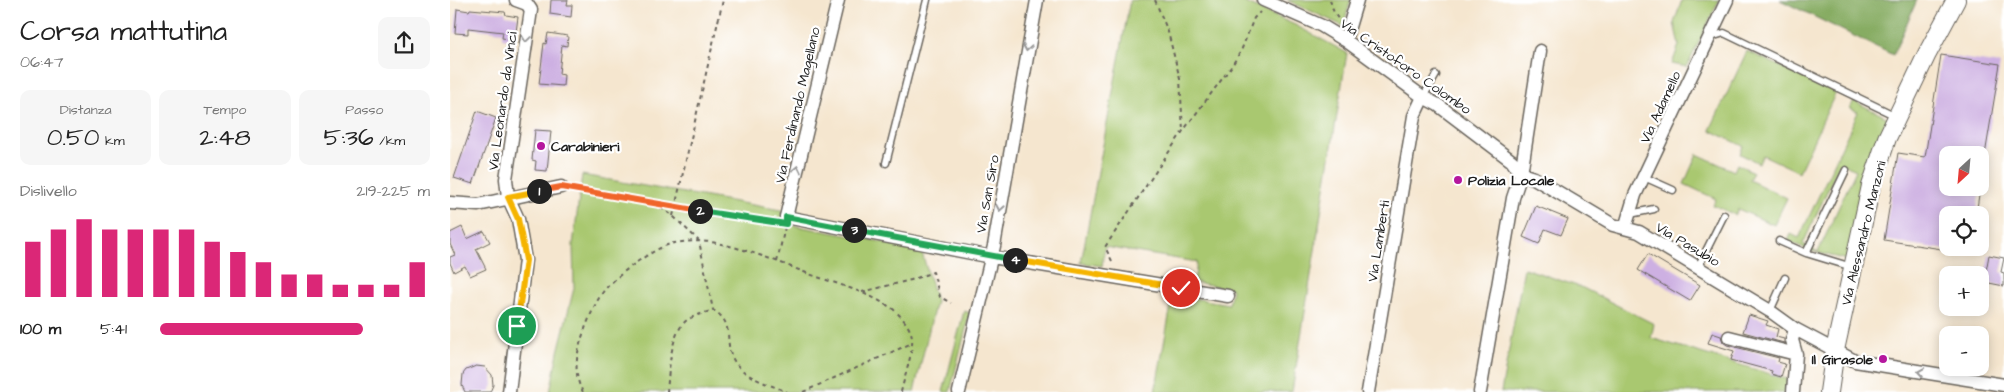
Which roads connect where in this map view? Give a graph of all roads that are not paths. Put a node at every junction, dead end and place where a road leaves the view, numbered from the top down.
1 (516, 0) edge
2 (838, 0) edge
3 (927, 0) edge
4 (1037, 0) edge
5 (1357, 0) edge
6 (1727, 0) edge
7 (1956, 0) edge
8 (1266, 1) edge
9 (1347, 36) junction
10 (1710, 37) junction
11 (1540, 50) dead end
12 (1436, 75) dead end
13 (1423, 96) junction
14 (1897, 117) junction
15 (886, 163) dead end
16 (1846, 170) dead end
17 (1521, 174) junction
18 (1644, 176) junction
19 (561, 187) road end
20 (1673, 190) dead end
21 (508, 197) junction
22 (450, 203) edge
23 (1654, 209) dead end
24 (1630, 214) junction
25 (1724, 214) dead end
26 (1626, 228) junction
27 (1779, 241) dead end
28 (1806, 253) junction
29 (992, 256) junction
30 (1698, 267) junction
31 (1853, 268) junction
32 (1786, 278) dead end
33 (1228, 296) dead end
34 (1770, 311) junction
35 (1795, 329) junction
36 (1729, 337) dead end
37 (1835, 350) junction
38 (1796, 354) junction
39 (2004, 385) edge
40 (509, 392) edge
41 (959, 392) edge
42 (1368, 392) edge
43 (1480, 392) edge
44 (1793, 392) edge
45 (1829, 392) edge

1 -> 21 street, Via Leonardo da Vinci
29 -> 2 street, Via Ferdinando Magellano
3 - 15 lane
4 -> 29 street, Via San Siro
5 - 9 street
6 - 10 street, Via Adamello
7 - 14 street, Via Alessandro Manzoni
8 - 9 street, Via Cristoforo Colombo
9 - 13 street, Via Cristoforo Colombo
10 - 14 lane
10 - 18 street, Via Adamello
11 - 17 street
12 - 13 lane
13 - 17 street, Via Cristoforo Colombo
13 - 42 street, Via Lamberti
14 - 31 street, Via Alessandro Manzoni
16 - 28 lane
17 - 26 street, Via Pasubio
17 - 43 street
18 - 20 lane
18 - 24 street, Via Adamello
19 - 21 street
21 - 22 street
21 - 40 street, Via Leonardo da Vinci
23 - 24 lane
24 - 26 street, Via Adamello
25 - 30 lane
26 - 30 street, Via Pasubio
27 - 28 lane
28 - 31 lane
29 - 33 street
29 - 41 street, Via San Siro
30 - 34 street, Via Pasubio
31 - 37 street, Via Alessandro Manzoni
32 - 34 lane
34 - 35 street, Via Pasubio
35 - 37 street, Via Pasubio
35 - 38 street
36 - 38 street
39 -> 37 street, Via Pasubio
37 - 45 street, Via Alessandro Manzoni
38 - 44 street

